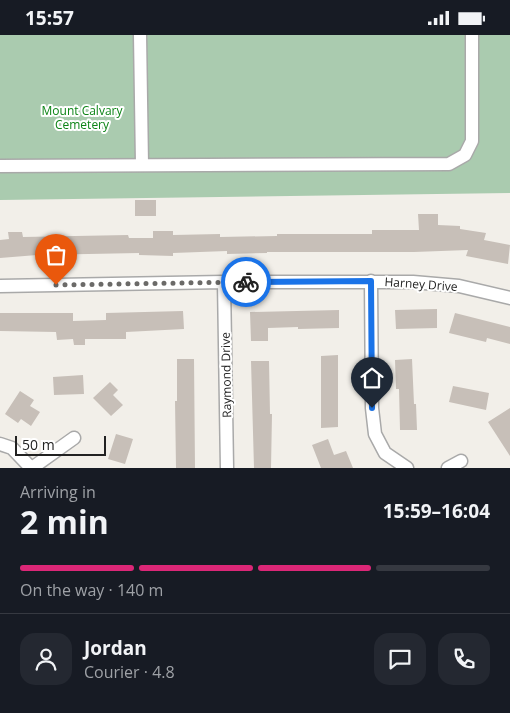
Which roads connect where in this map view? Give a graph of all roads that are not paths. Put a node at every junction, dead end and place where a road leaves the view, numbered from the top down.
1 (140, 35) edge
2 (472, 35) edge
3 (142, 164) junction
4 (0, 166) edge
5 (371, 281) junction
6 (224, 282) junction
7 (0, 286) edge
8 (510, 298) edge
9 (74, 438) dead end
10 (0, 444) edge
11 (462, 461) dead end
12 (31, 468) edge
13 (227, 468) edge
14 (407, 468) edge
15 (448, 468) edge

1 - 3 street
2 - 3 street
3 - 4 street
5 - 6 street, Harney Drive
5 - 8 street, Harney Drive
5 - 14 street
6 - 7 street, Harney Drive
6 - 13 street, Raymond Drive
9 - 12 street
10 - 12 street
11 - 15 street

